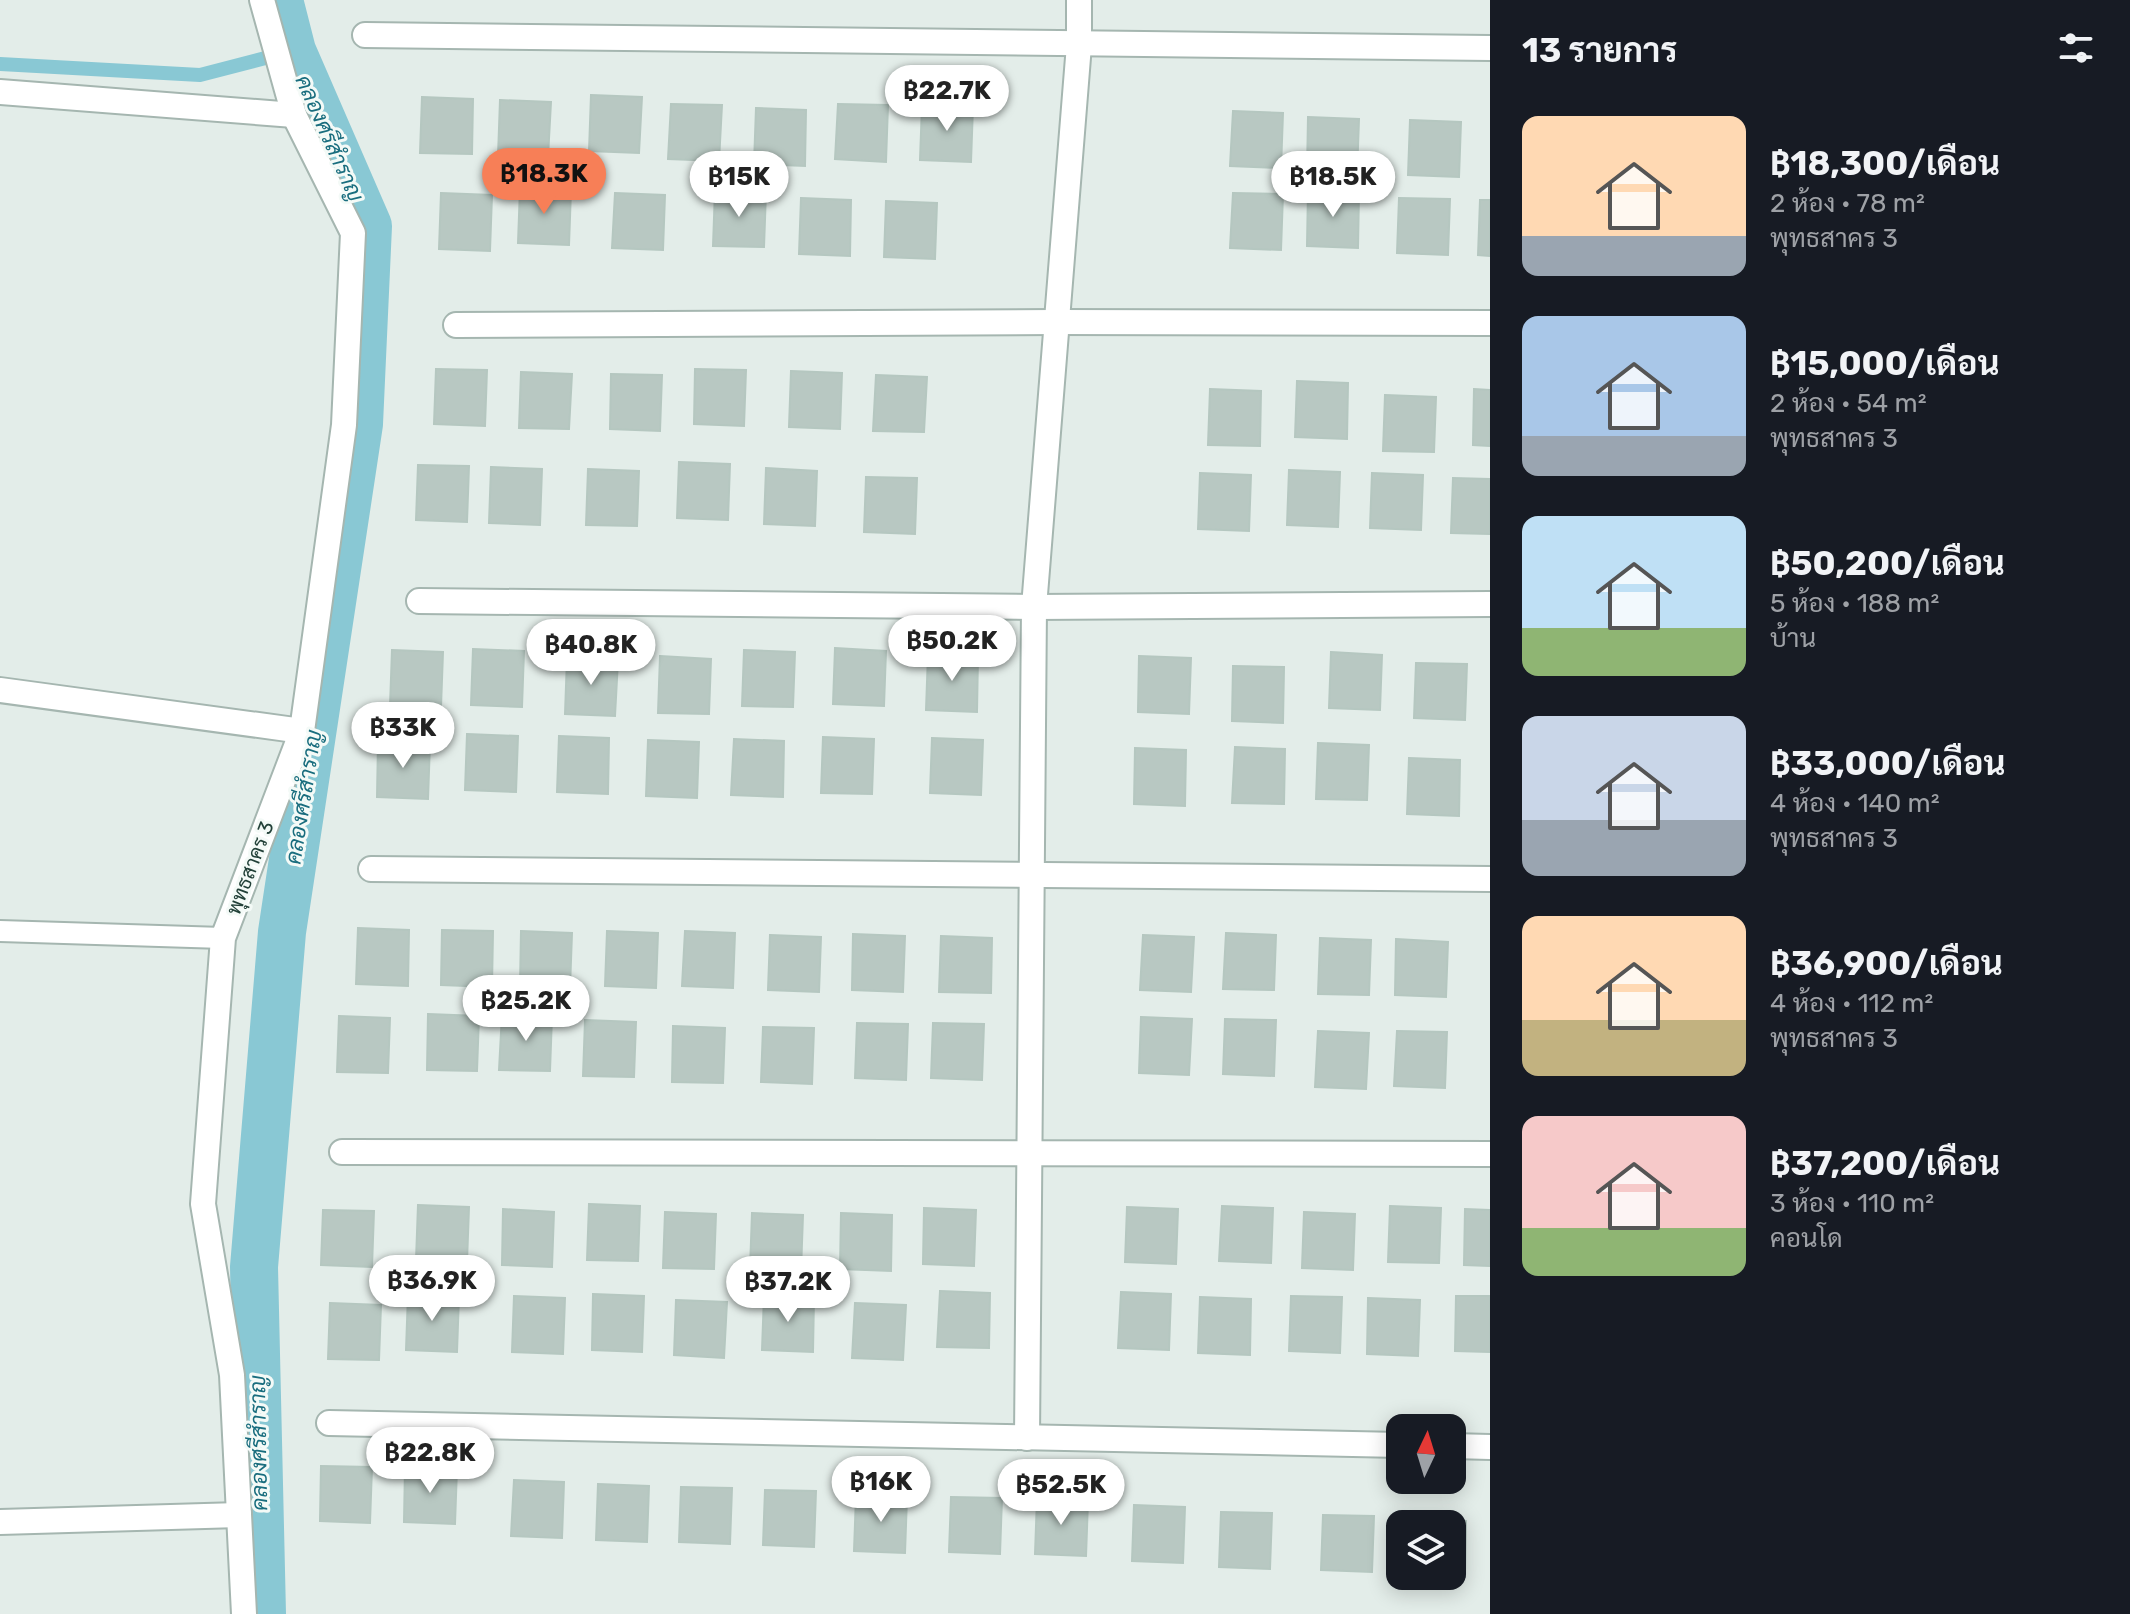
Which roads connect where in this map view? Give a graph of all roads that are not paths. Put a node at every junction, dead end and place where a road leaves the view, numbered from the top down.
1 (262, 0) edge
2 (1079, 0) edge
3 (365, 35) dead end
4 (1079, 45) junction
5 (1490, 48) edge
6 (0, 92) edge
7 (294, 115) junction
8 (1056, 322) junction
9 (1490, 323) edge
10 (456, 325) dead end
11 (419, 601) dead end
12 (1490, 604) edge
13 (1034, 607) junction
14 (0, 690) edge
15 (302, 731) junction
16 (371, 869) dead end
17 (1031, 876) junction
18 (1490, 879) edge
19 (0, 931) edge
20 (223, 938) junction
21 (342, 1152) dead end
22 (1029, 1153) junction
23 (1490, 1154) edge
24 (329, 1423) dead end
25 (1027, 1438) junction
26 (1386, 1445) edge
27 (1466, 1446) edge
28 (1490, 1447) edge
29 (239, 1515) junction
30 (0, 1522) edge
31 (244, 1614) edge

1 - 7 street, พุทธสาคร 3
2 - 4 street
3 - 4 street
4 - 5 street
4 - 8 street
6 - 7 street
7 - 15 street, พุทธสาคร 3
8 - 9 street
8 - 10 street
8 - 13 street
11 - 13 street
12 - 13 street
13 - 17 street
14 - 15 street
15 - 20 street, พุทธสาคร 3
16 - 17 street
17 - 18 street
17 - 22 street
19 - 20 lane
20 - 29 street, พุทธสาคร 3
21 - 22 street
22 - 23 street
22 - 25 street
24 - 25 street
25 - 26 street
27 - 28 street
29 - 30 street
29 - 31 street, พุทธสาคร 3

